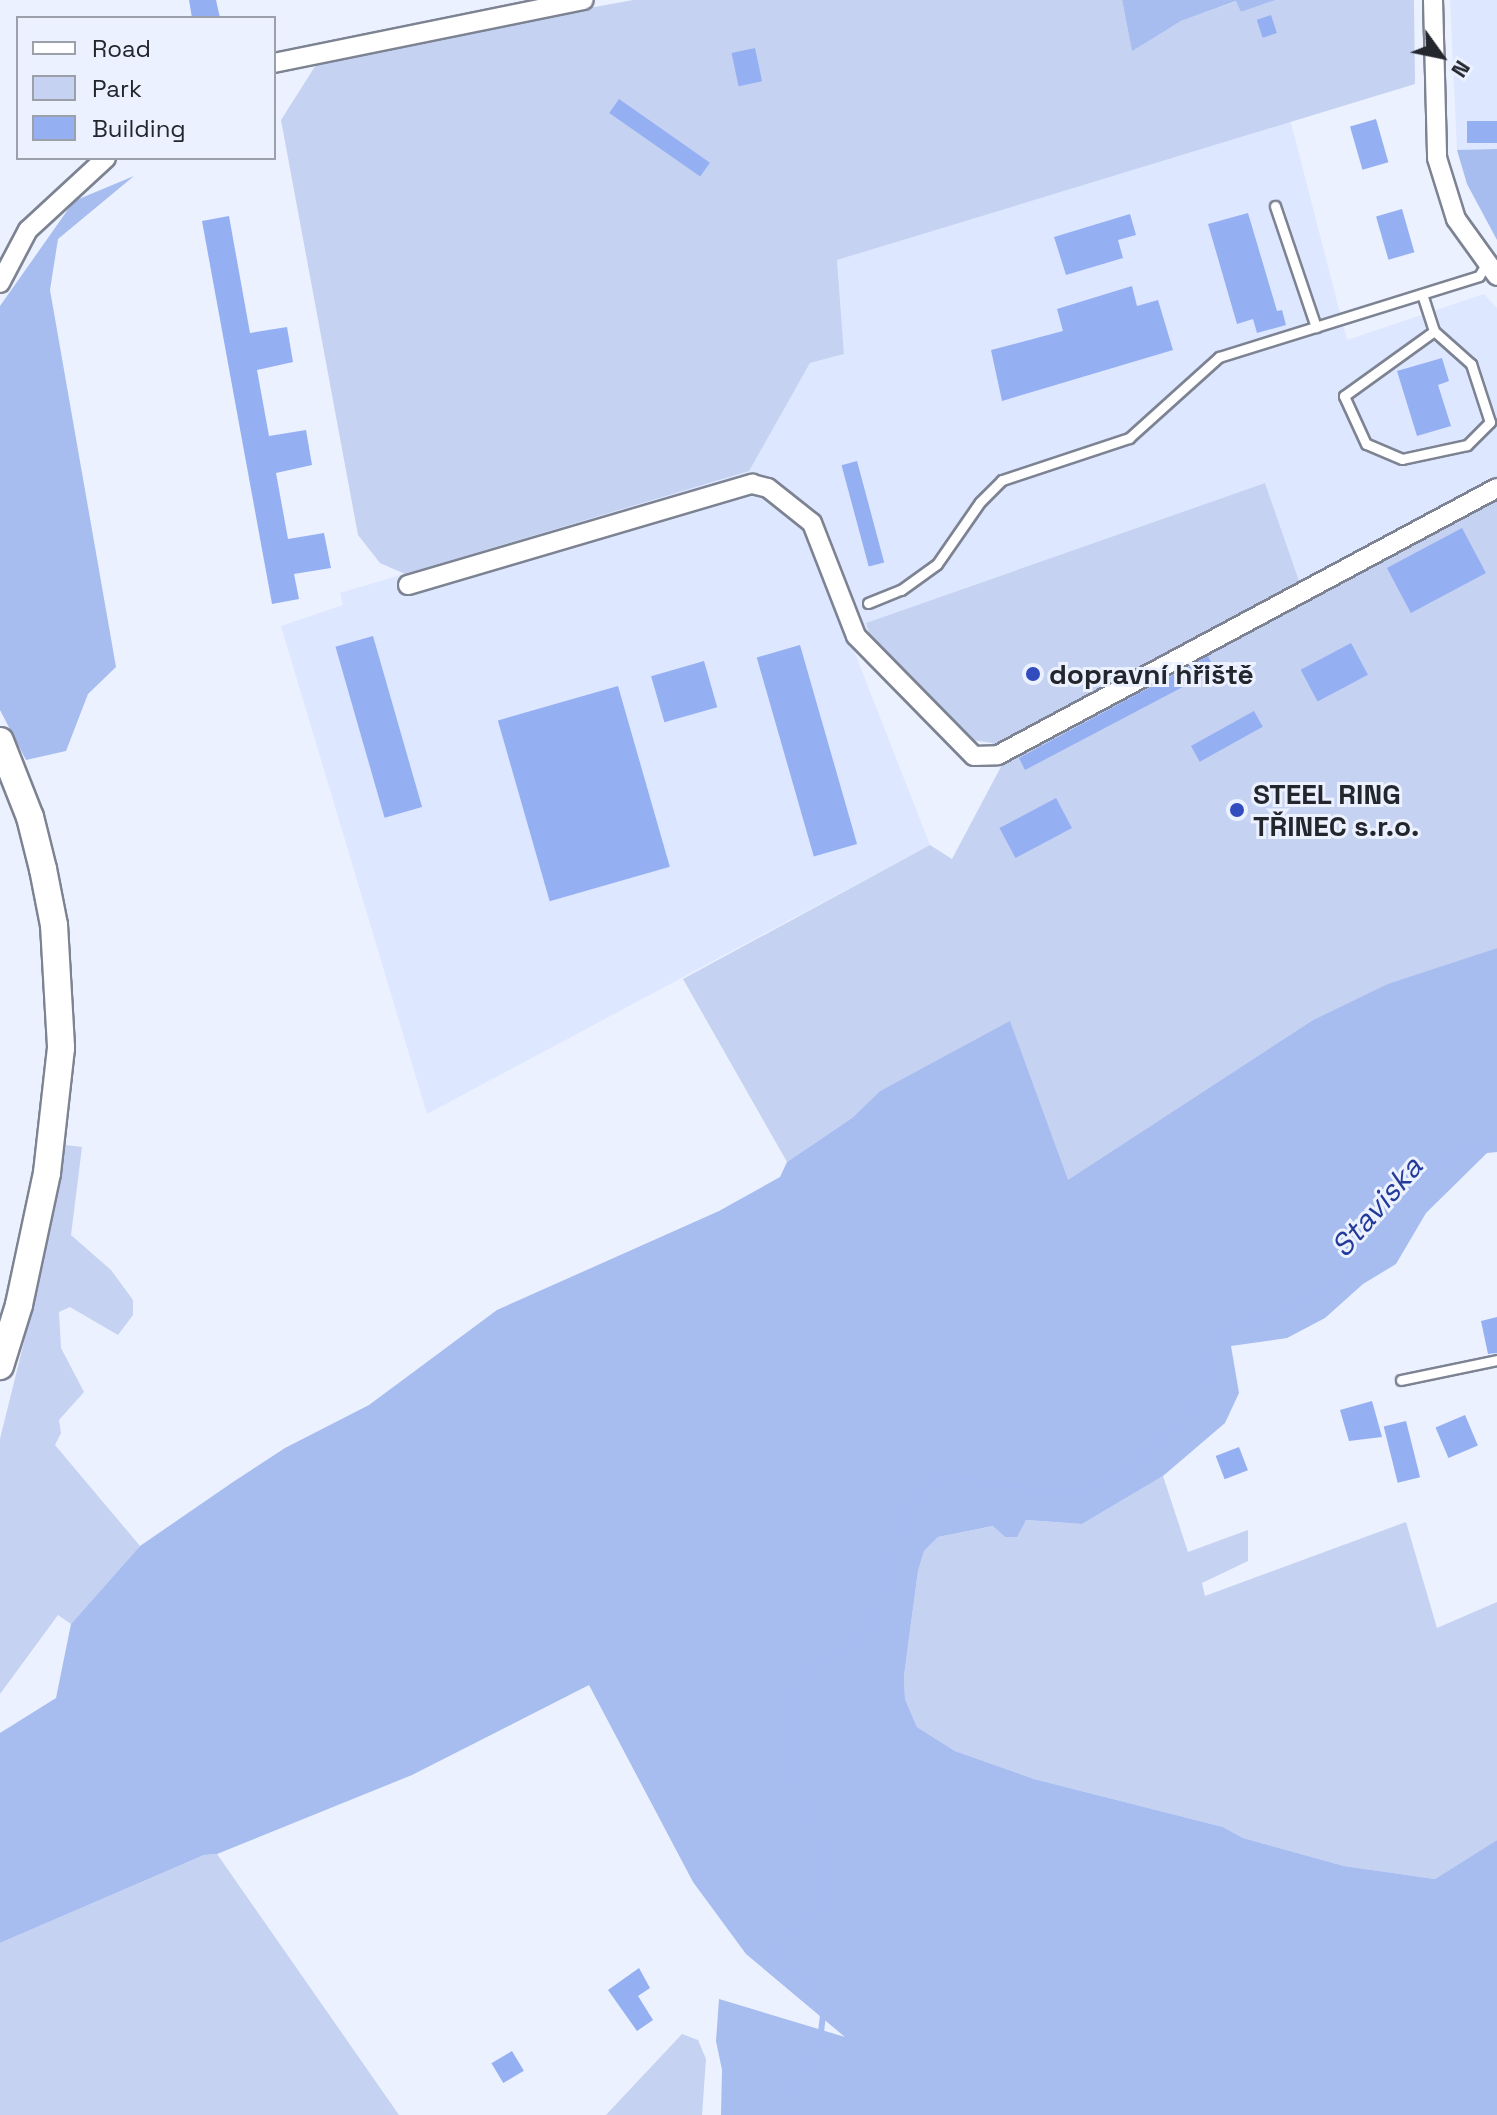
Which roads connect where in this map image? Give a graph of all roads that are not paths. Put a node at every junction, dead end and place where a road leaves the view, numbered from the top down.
1 (584, 0) edge
2 (1433, 0) edge
3 (276, 63) edge
4 (103, 160) edge
5 (1275, 206) dead end
6 (1491, 271) edge
7 (0, 283) edge
8 (1422, 294) junction
9 (1316, 327) junction
10 (1434, 331) junction
11 (1497, 488) edge
12 (408, 585) dead end
13 (868, 603) dead end
14 (0, 741) edge
15 (1497, 1360) edge
16 (0, 1366) edge
17 (1401, 1380) dead end

1 - 3 street
2 - 6 street
4 - 7 street
5 - 9 lane
6 - 8 lane
8 - 9 lane
8 - 10 lane
9 - 13 lane
10 - 10 lane
11 - 12 street
14 - 16 street
15 - 17 lane

